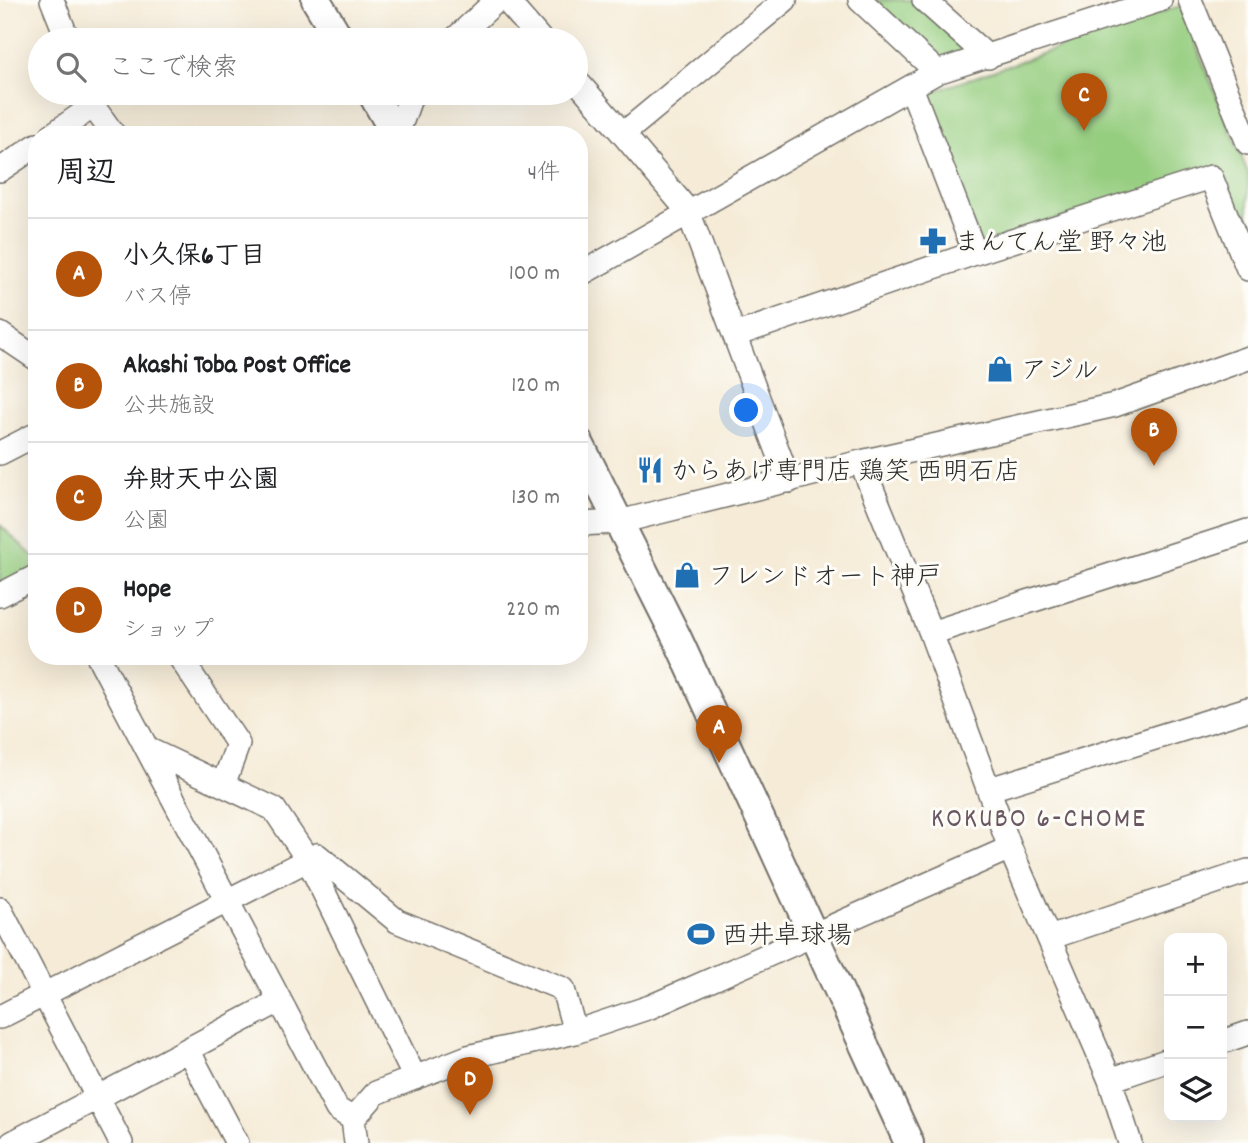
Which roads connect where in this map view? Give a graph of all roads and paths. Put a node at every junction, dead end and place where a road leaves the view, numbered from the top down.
1 (52, 0) edge
2 (316, 0) edge
3 (497, 0) edge
4 (506, 0) edge
5 (785, 0) edge
6 (860, 0) edge
7 (924, 0) edge
8 (1160, 0) edge
9 (1190, 0) edge
10 (63, 28) edge
11 (333, 28) edge
12 (467, 28) edge
13 (530, 28) edge
14 (988, 57) junction
15 (937, 72) junction
16 (911, 87) junction
17 (588, 94) edge
18 (85, 105) edge
19 (94, 105) edge
20 (379, 105) edge
21 (407, 105) edge
22 (62, 126) edge
23 (108, 126) edge
24 (391, 126) edge
25 (399, 126) edge
26 (623, 134) junction
27 (1248, 143) edge
28 (28, 151) edge
29 (0, 170) edge
30 (688, 211) junction
31 (975, 253) junction
32 (1248, 269) edge
33 (588, 270) edge
34 (0, 334) edge
35 (734, 335) junction
36 (28, 353) edge
37 (1248, 358) edge
38 (28, 439) edge
39 (0, 453) edge
40 (588, 461) edge
41 (860, 462) junction
42 (789, 481) junction
43 (619, 522) junction
44 (588, 524) edge
45 (1248, 531) edge
46 (28, 581) edge
47 (0, 595) edge
48 (931, 633) junction
49 (103, 665) edge
50 (185, 665) edge
51 (1248, 709) edge
52 (146, 749) junction
53 (223, 785) junction
54 (990, 789) junction
55 (1010, 848) junction
56 (308, 860) junction
57 (1248, 871) edge
58 (227, 902) junction
59 (0, 909) edge
60 (815, 935) junction
61 (1049, 938) junction
62 (44, 993) junction
63 (279, 1001) junction
64 (0, 1017) edge
65 (575, 1032) junction
66 (1248, 1033) edge
67 (1227, 1040) edge
68 (188, 1050) junction
69 (1164, 1062) edge
70 (415, 1078) junction
71 (1110, 1080) junction
72 (98, 1098) junction
73 (353, 1119) junction
74 (12, 1143) edge
75 (121, 1143) edge
76 (237, 1143) edge
77 (356, 1143) edge
78 (909, 1143) edge
79 (1130, 1143) edge

1 - 10 street
2 - 11 street
3 - 12 street
4 - 13 street
5 - 26 street
6 - 15 street
7 - 14 street
8 - 14 street
9 - 27 street
14 - 15 street
15 - 16 street
16 - 30 street
16 - 31 street
17 - 26 street
18 - 22 street
19 - 23 street
20 - 24 street
21 - 25 street
26 - 30 street
28 - 29 street
30 - 33 street
30 - 35 street
31 - 32 street
31 - 35 street
34 - 36 street
35 - 42 street
37 - 41 street
38 - 39 street
40 - 43 street
41 - 42 street
41 - 48 street
42 - 43 street
43 - 44 street
43 - 60 street
45 - 48 street
46 - 47 street
48 - 54 street
49 - 52 street
50 - 53 street
51 - 54 street
52 - 53 street
52 - 58 street
53 - 56 street
54 - 55 street
55 - 60 street
55 - 61 street
56 - 58 street
56 - 65 street
56 - 70 street
57 - 61 street
58 - 62 street
58 - 63 street
59 - 62 street
60 - 65 street
60 - 78 street
61 - 71 street
62 - 64 street
62 - 72 street
63 - 68 street
63 - 73 street
65 - 70 street
66 - 67 street
68 - 72 street
68 - 76 street
69 - 71 street
70 - 73 street
71 - 79 street
72 - 74 street
72 - 75 street
73 - 77 street

